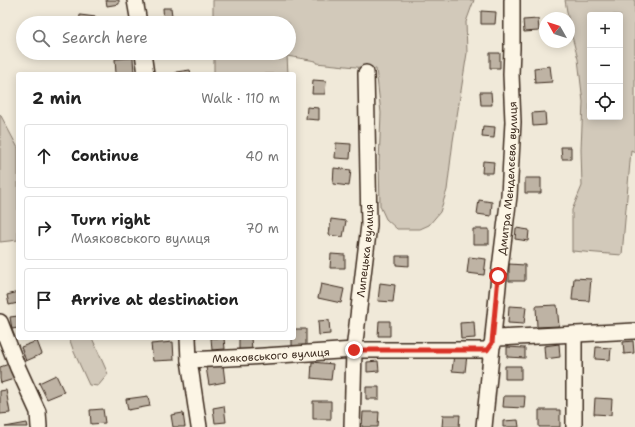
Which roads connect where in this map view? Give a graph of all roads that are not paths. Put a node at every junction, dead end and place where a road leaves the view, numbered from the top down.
1 (136, 0) edge
2 (512, 0) edge
3 (137, 16) edge
4 (144, 60) edge
5 (146, 72) edge
6 (366, 73) dead end
7 (0, 322) edge
8 (635, 331) edge
9 (574, 334) junction
10 (188, 340) edge
11 (492, 343) junction
12 (354, 350) junction
13 (189, 360) junction
14 (39, 427) edge
15 (199, 427) edge
16 (352, 427) edge
17 (484, 427) edge
18 (574, 427) edge

1 - 3 street
2 - 11 street, Дмитра Менделєєва вулиця
4 - 5 street
6 - 12 street, Липецька вулиця
7 - 14 street
8 - 9 street, Маяковського вулиця
9 - 11 street, Маяковського вулиця
9 - 18 street
10 - 13 street
11 - 12 street, Маяковського вулиця
11 - 17 street, Дмитра Менделєєва вулиця
12 - 13 street, Маяковського вулиця
12 - 16 street, Липецька вулиця
13 - 15 street

